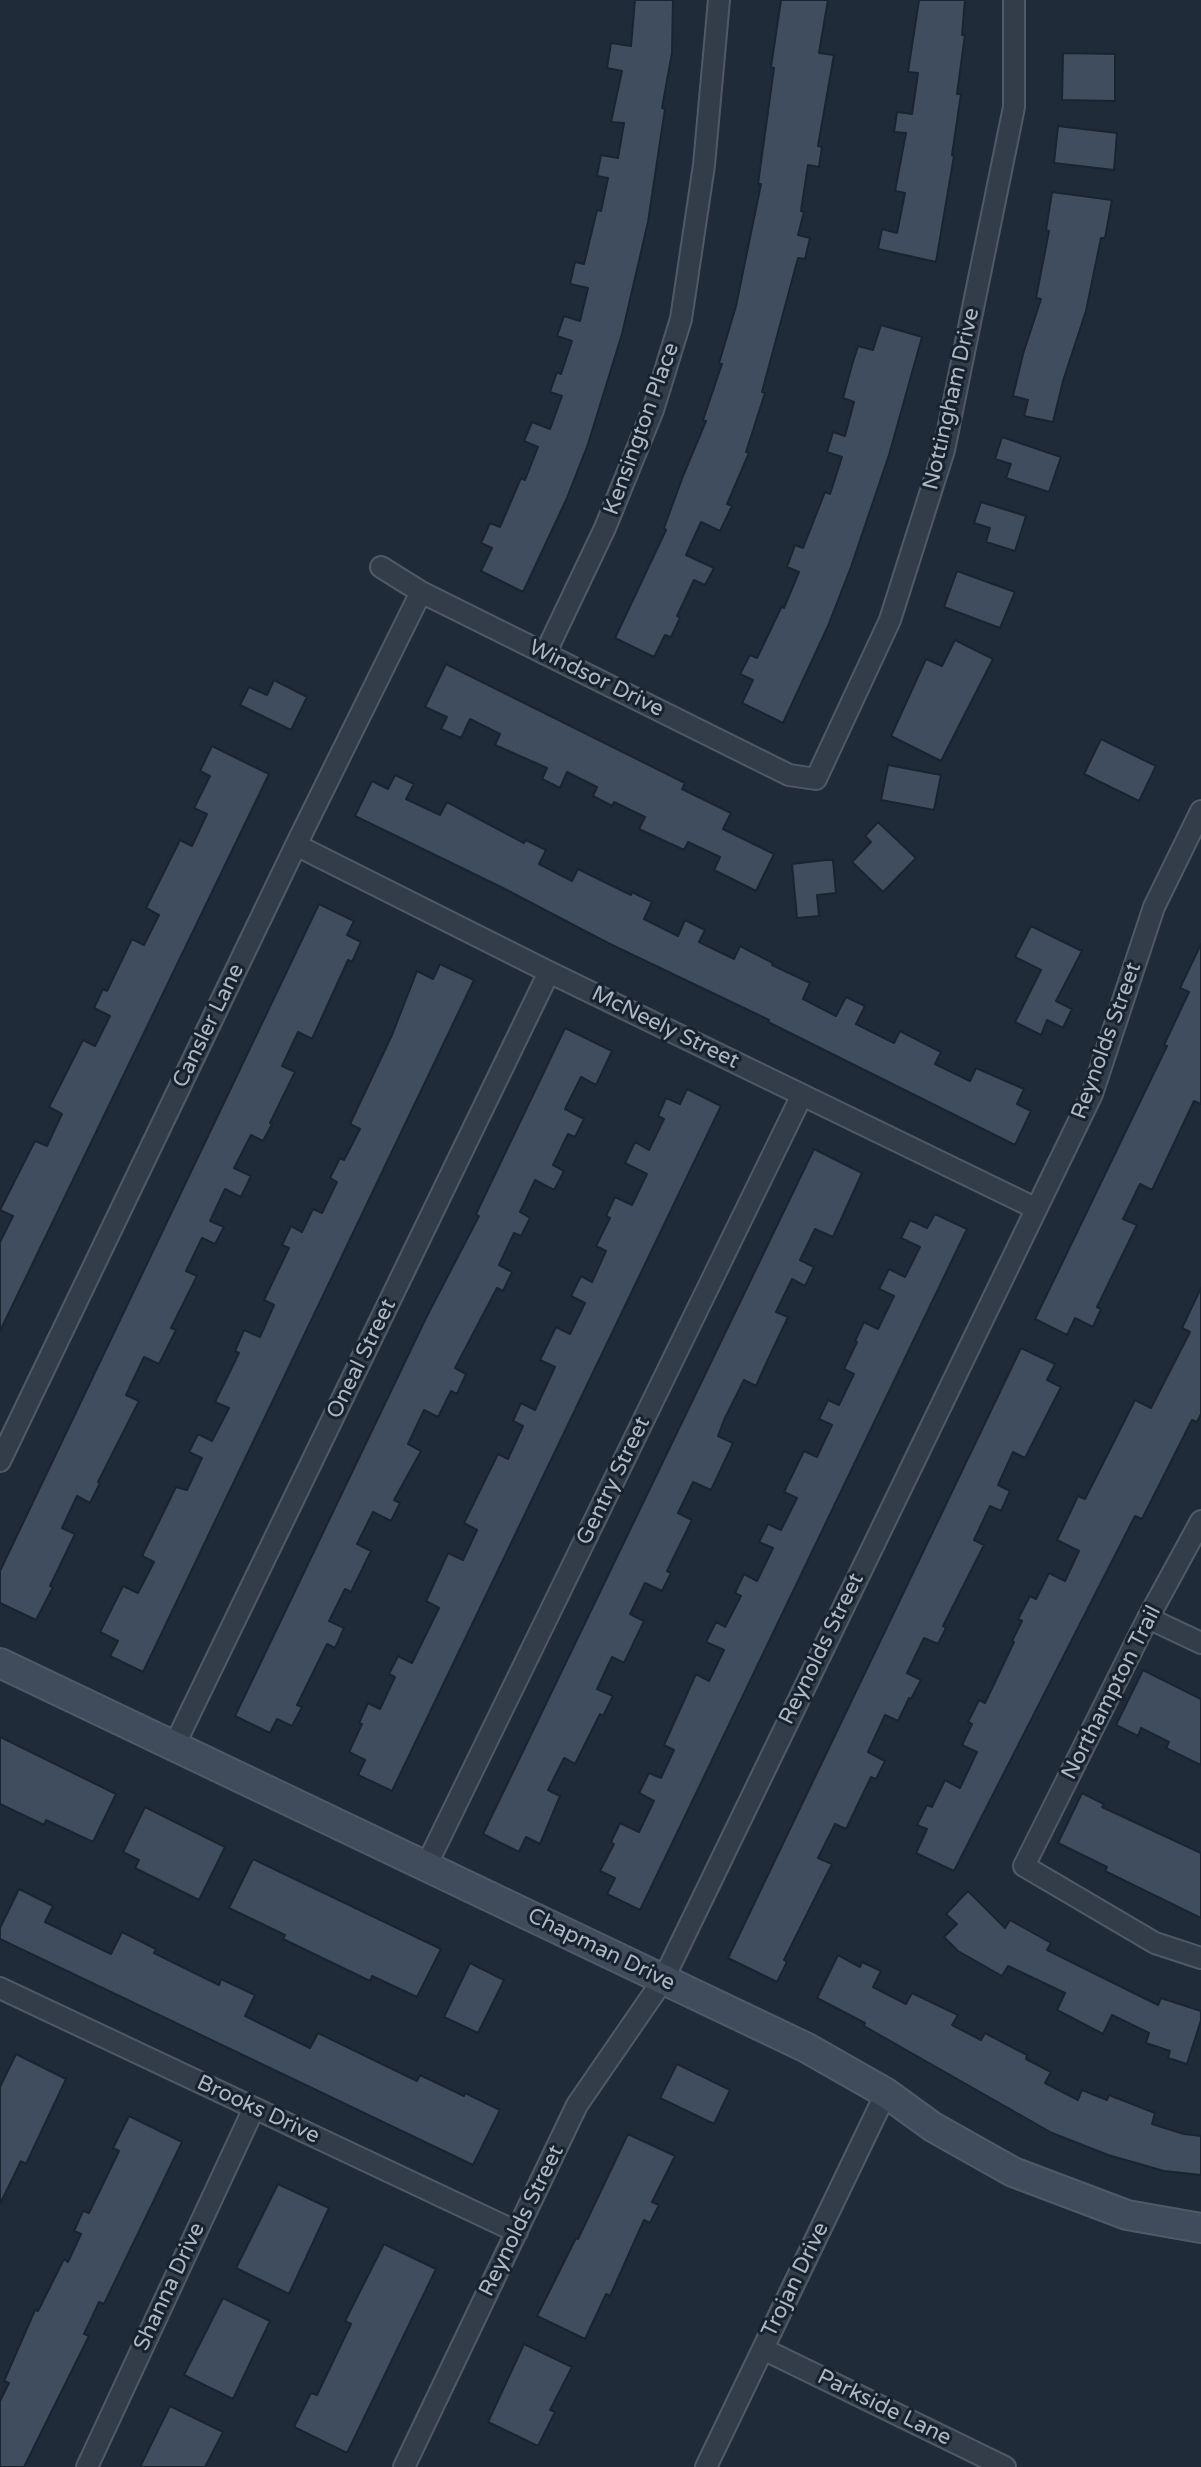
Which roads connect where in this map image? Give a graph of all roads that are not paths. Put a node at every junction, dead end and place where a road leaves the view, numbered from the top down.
1 (719, 0) edge
2 (1014, 0) edge
3 (381, 567) dead end
4 (421, 592) junction
5 (545, 654) junction
6 (816, 779) joint
7 (1201, 811) edge
8 (296, 845) junction
9 (549, 972) junction
10 (802, 1095) junction
11 (1035, 1208) junction
12 (0, 1461) edge
13 (1201, 1521) edge
14 (1148, 1618) junction
15 (1201, 1643) edge
16 (0, 1663) edge
17 (174, 1746) junction
18 (426, 1866) junction
19 (1201, 1958) edge
20 (663, 1980) junction
21 (0, 1988) edge
22 (886, 2093) junction
23 (254, 2108) junction
24 (1201, 2228) edge
25 (517, 2232) junction
26 (763, 2349) junction
27 (87, 2467) edge
28 (404, 2467) edge
29 (706, 2467) edge
30 (1005, 2467) edge

1 - 5 street, Kensington Place
2 - 6 street, Nottingham Drive
3 - 4 street, Windsor Drive
4 - 5 street, Windsor Drive
4 - 8 street, Cansler Lane
5 - 6 street, Windsor Drive
7 - 11 street, Reynolds Street
8 - 9 street, McNeely Street
8 - 12 street, Cansler Lane
9 - 10 street, McNeely Street
9 - 17 street, Oneal Street
10 - 11 street, McNeely Street
10 - 18 street, Gentry Street
11 - 20 street, Reynolds Street
13 - 14 street, Northampton Trail
14 - 15 street
14 - 19 street, Northampton Trail
16 - 17 street, Chapman Drive
17 - 18 street, Chapman Drive
18 - 20 street, Chapman Drive
20 - 22 street, Chapman Drive
20 - 25 street, Reynolds Street
21 - 23 street, Brooks Drive
22 - 24 street, Chapman Drive
22 - 26 street, Trojan Drive
23 - 25 street, Brooks Drive
23 - 27 street, Shanna Drive
25 - 28 street, Reynolds Street
26 - 29 street, Trojan Drive
26 - 30 street, Parkside Lane

